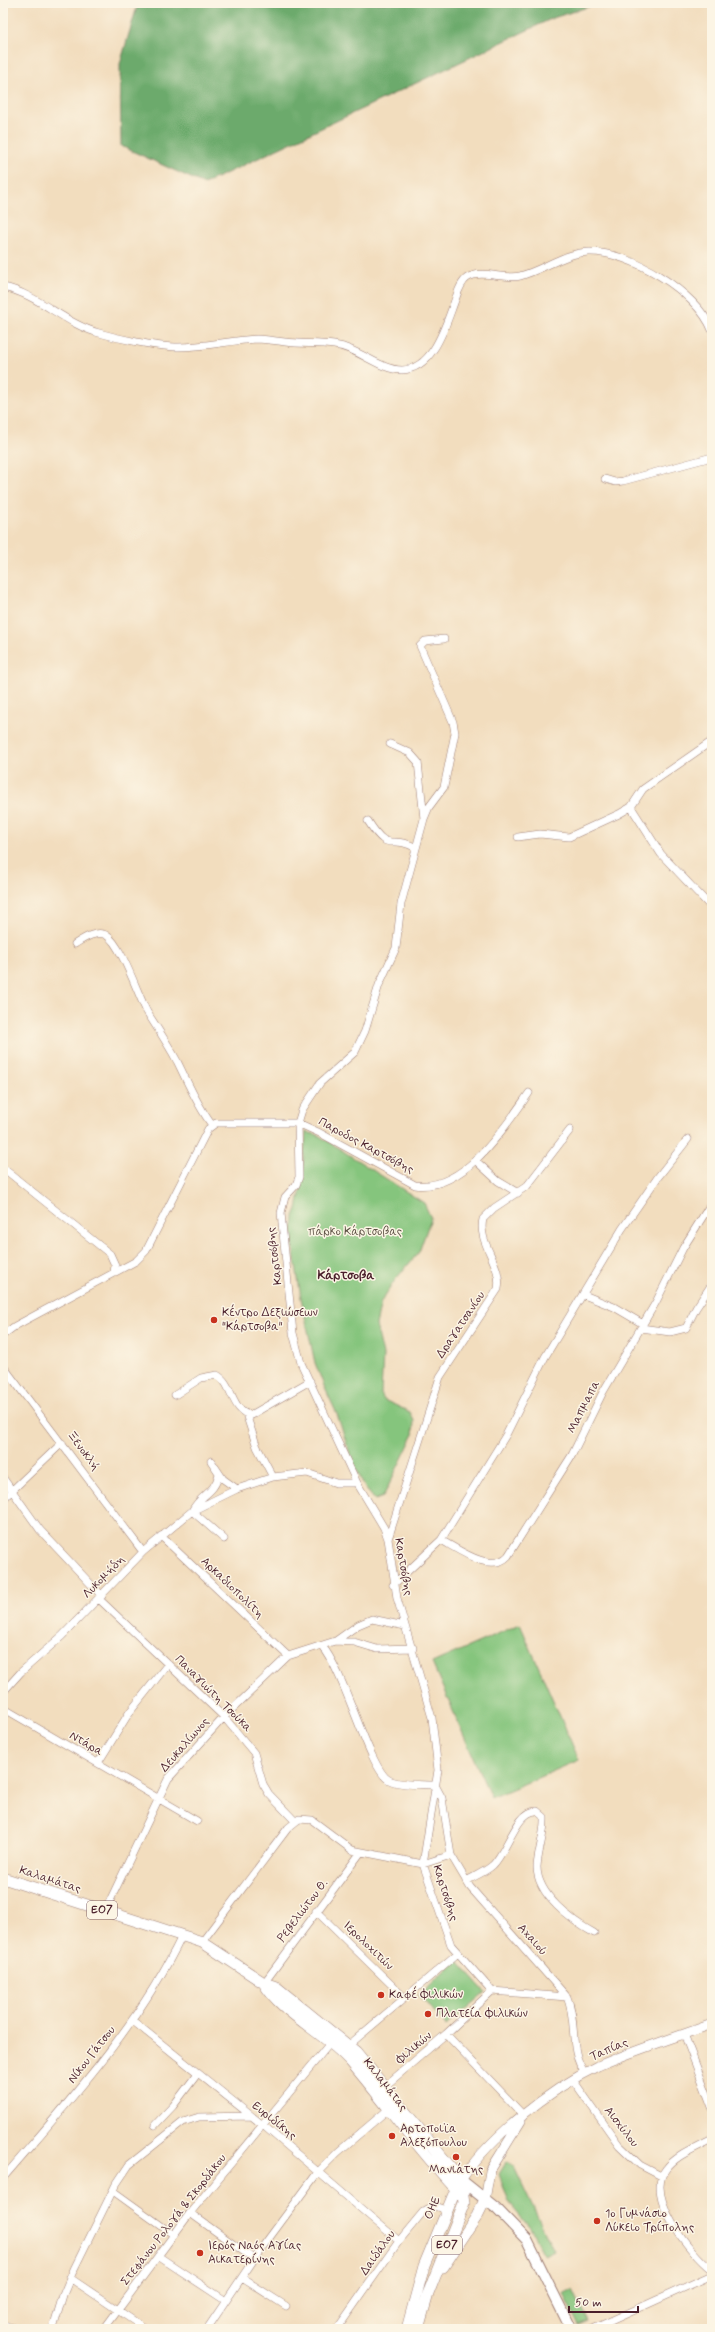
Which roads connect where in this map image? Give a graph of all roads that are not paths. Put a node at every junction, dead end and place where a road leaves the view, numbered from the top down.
1 (3, 287) edge
2 (712, 330) edge
3 (712, 458) edge
4 (605, 479) dead end
5 (444, 639) dead end
6 (712, 740) edge
7 (390, 744) dead end
8 (631, 807) junction
9 (424, 819) junction
10 (368, 821) dead end
11 (518, 837) dead end
12 (416, 848) junction
13 (712, 908) edge
14 (75, 944) dead end
15 (529, 1094) dead end
16 (298, 1123) junction
17 (212, 1125) junction
18 (570, 1130) dead end
19 (688, 1139) dead end
20 (476, 1161) junction
21 (3, 1168) edge
22 (518, 1193) junction
23 (712, 1202) edge
24 (114, 1273) junction
25 (712, 1284) edge
26 (584, 1295) junction
27 (642, 1326) junction
28 (4, 1334) edge
29 (3, 1366) edge
30 (310, 1381) junction
31 (175, 1395) dead end
32 (246, 1414) junction
33 (62, 1443) junction
34 (211, 1461) dead end
35 (220, 1474) junction
36 (272, 1477) junction
37 (3, 1478) edge
38 (357, 1482) junction
39 (237, 1489) junction
40 (13, 1491) junction
41 (3, 1499) edge
42 (192, 1511) junction
43 (161, 1536) junction
44 (224, 1539) dead end
45 (388, 1539) junction
46 (441, 1540) junction
47 (143, 1552) junction
48 (394, 1585) junction
49 (100, 1597) junction
50 (405, 1626) junction
51 (335, 1641) junction
52 (322, 1646) junction
53 (413, 1648) junction
54 (288, 1656) junction
55 (168, 1664) junction
56 (3, 1692) edge
57 (3, 1708) edge
58 (224, 1717) junction
59 (98, 1763) junction
60 (435, 1785) junction
61 (159, 1799) junction
62 (197, 1821) dead end
63 (295, 1821) junction
64 (361, 1852) junction
65 (451, 1855) junction
66 (423, 1864) junction
67 (3, 1878) edge
68 (466, 1881) junction
69 (105, 1911) junction
70 (316, 1911) junction
71 (594, 1933) dead end
72 (182, 1936) junction
73 (202, 1942) junction
74 (458, 1953) junction
75 (264, 1983) junction
76 (492, 1991) junction
77 (404, 1997) junction
78 (567, 1998) junction
79 (133, 2020) junction
80 (712, 2024) edge
81 (446, 2034) junction
82 (684, 2034) junction
83 (331, 2042) junction
84 (348, 2045) junction
85 (198, 2073) junction
86 (585, 2073) junction
87 (573, 2080) junction
88 (384, 2087) junction
89 (392, 2107) junction
90 (712, 2107) edge
91 (251, 2116) junction
92 (524, 2116) junction
93 (155, 2125) dead end
94 (264, 2126) junction
95 (712, 2139) edge
96 (318, 2172) junction
97 (661, 2176) junction
98 (3, 2178) edge
99 (460, 2188) junction
100 (113, 2191) junction
101 (485, 2200) junction
102 (446, 2210) junction
103 (190, 2214) junction
104 (174, 2235) junction
105 (399, 2241) junction
106 (158, 2256) junction
107 (254, 2259) junction
108 (712, 2270) edge
109 (712, 2275) edge
110 (70, 2278) junction
111 (242, 2278) junction
112 (428, 2294) junction
113 (226, 2301) junction
114 (286, 2306) dead end
115 (118, 2310) junction
116 (3, 2326) edge
117 (19, 2329) edge
118 (53, 2329) edge
119 (104, 2329) edge
120 (146, 2329) edge
121 (208, 2329) edge
122 (337, 2329) edge
123 (407, 2329) edge
124 (418, 2329) edge
125 (571, 2329) edge
126 (593, 2329) edge

1 - 2 street
3 - 4 street
5 - 9 street
6 - 8 street
7 - 9 street
8 - 11 street
8 - 13 street
9 - 12 street
10 - 12 street
12 - 16 street
14 - 17 street
15 - 20 street, Παροδος Καρτσόβης
16 - 17 street
16 - 20 street, Παροδος Καρτσόβης
16 - 30 street, Καρτσόβης
17 - 24 street
18 - 22 street, Δραγατσανίου
19 - 26 street
20 - 22 street
21 - 24 street
22 - 45 street, Δραγατσανίου
23 - 27 street, Μαπμαπα
24 - 28 street
25 - 27 street
26 - 27 street
26 - 46 street
27 - 46 street, Μαπμαπα
29 - 33 street, Ξενοκλή
30 - 32 street
30 - 38 street, Καρτσόβης
31 - 32 street
32 - 36 street
33 - 40 street
33 - 47 street, Ξενοκλή
34 - 35 street
35 - 39 street
35 - 42 street
36 - 38 street
36 - 39 street
37 - 40 street, Παναγιώτη Τσούκα
38 - 45 street, Καρτσόβης
39 - 42 street
40 - 41 street
40 - 49 street, Παναγιώτη Τσούκα
42 - 43 street, Λυκομήδη
42 - 44 street
43 - 47 street, Λυκομήδη
43 - 54 street, Αρκαδιοπολίτη
45 - 48 street, Καρτσόβης
46 - 48 street
47 - 49 street, Λυκομήδη
48 - 50 street, Καρτσόβης
49 - 55 street, Παναγιώτη Τσούκα
49 - 56 street, Λυκομήδη
50 - 51 street
50 - 53 street, Καρτσόβης
51 - 52 street
51 - 53 street
52 - 54 street
52 - 60 street
53 - 60 street, Καρτσόβης
54 - 58 street, Δευκαλίωνος
55 - 58 street, Παναγιώτη Τσούκα
55 - 59 street
57 - 59 street, Ντάρα
58 - 61 street, Δευκαλίωνος
58 - 63 street, Παναγιώτη Τσούκα
59 - 61 street, Ντάρα
60 - 65 street
60 - 66 street, Καρτσόβης
61 - 62 street, Ντάρα
61 - 69 street, Δευκαλίωνος
63 - 64 street
63 - 73 street
64 - 66 street
64 - 70 street, Ρεβελιώτου Θ.
65 - 66 street
65 - 68 street, Αχαιού
66 - 74 street, Καρτσόβης
67 - 69 main road, Καλαμάτας / ΕΟ7
68 - 71 street
68 - 78 street, Αχαιού
69 - 72 main road, Καλαμάτας / ΕΟ7
70 - 75 street, Ρεβελιώτου Θ.
70 - 77 street, Ιερολοχιτών
72 - 73 main road, Καλαμάτας / ΕΟ7
72 - 79 street, Νίκου Γάτσου
73 - 75 main road, Καλαμάτας / ΕΟ7
74 - 76 street, Καρτσόβης
74 - 77 street
75 - 83 main road, Καλαμάτας / ΕΟ7
75 - 84 main road, Καλαμάτας / ΕΟ7
76 - 78 street
76 - 81 street, Φιλικών
77 - 84 street
78 - 86 street, Αχαιού
79 - 85 street, Ευριδίκης
79 - 98 street, Νίκου Γάτσου
80 - 82 street, Ταπίας
81 - 88 street, Φιλικών
81 - 92 street
82 - 86 street, Ταπίας
82 - 90 street
83 - 89 main road, Καλαμάτας / ΕΟ7
83 - 94 street, Στεφάνου Ρολογά & Σκορδάκου
84 - 88 main road, Καλαμάτας / ΕΟ7
85 - 91 street, Ευριδίκης
85 - 93 street
86 - 87 street, Ταπίας
87 - 92 street, Ταπίας
87 - 97 street, Αισχύλου
88 - 89 main road, Καλαμάτας / ΕΟ7
89 - 96 street
89 - 99 main road, Καλαμάτας / ΕΟ7
91 - 94 street, Ευριδίκης
91 - 100 street
92 - 99 street, Ταπίας
92 - 101 street, Ταπίας
94 - 96 street, Ευριδίκης
94 - 103 street, Στεφάνου Ρολογά & Σκορδάκου
95 - 97 street
96 - 105 street, Ευριδίκης
96 - 107 street
97 - 108 street
99 - 101 main road, Καλαμάτας
99 - 101 main road, Καλαμάτας
99 - 102 main road, ΟΗΕ / ΕΟ7
99 - 112 main road, ΕΟ7
100 - 104 street
100 - 110 street
101 - 112 main road
101 - 125 main road, Καλαμάτας
102 - 105 street, Δαιδάλου
102 - 123 main road, ΟΗΕ / ΕΟ7
103 - 104 street, Στεφάνου Ρολογά & Σκορδάκου
103 - 107 street
104 - 106 street, Στεφάνου Ρολογά & Σκορδάκου
105 - 122 street, Δαιδάλου
106 - 113 street
106 - 115 street, Στεφάνου Ρολογά & Σκορδάκου
107 - 111 street
109 - 126 street
110 - 115 street
110 - 118 street
111 - 113 street
111 - 114 street
112 - 124 main road, ΕΟ7
113 - 121 street
115 - 119 street, Στεφάνου Ρολογά & Σκορδάκου
115 - 120 street
116 - 117 street

